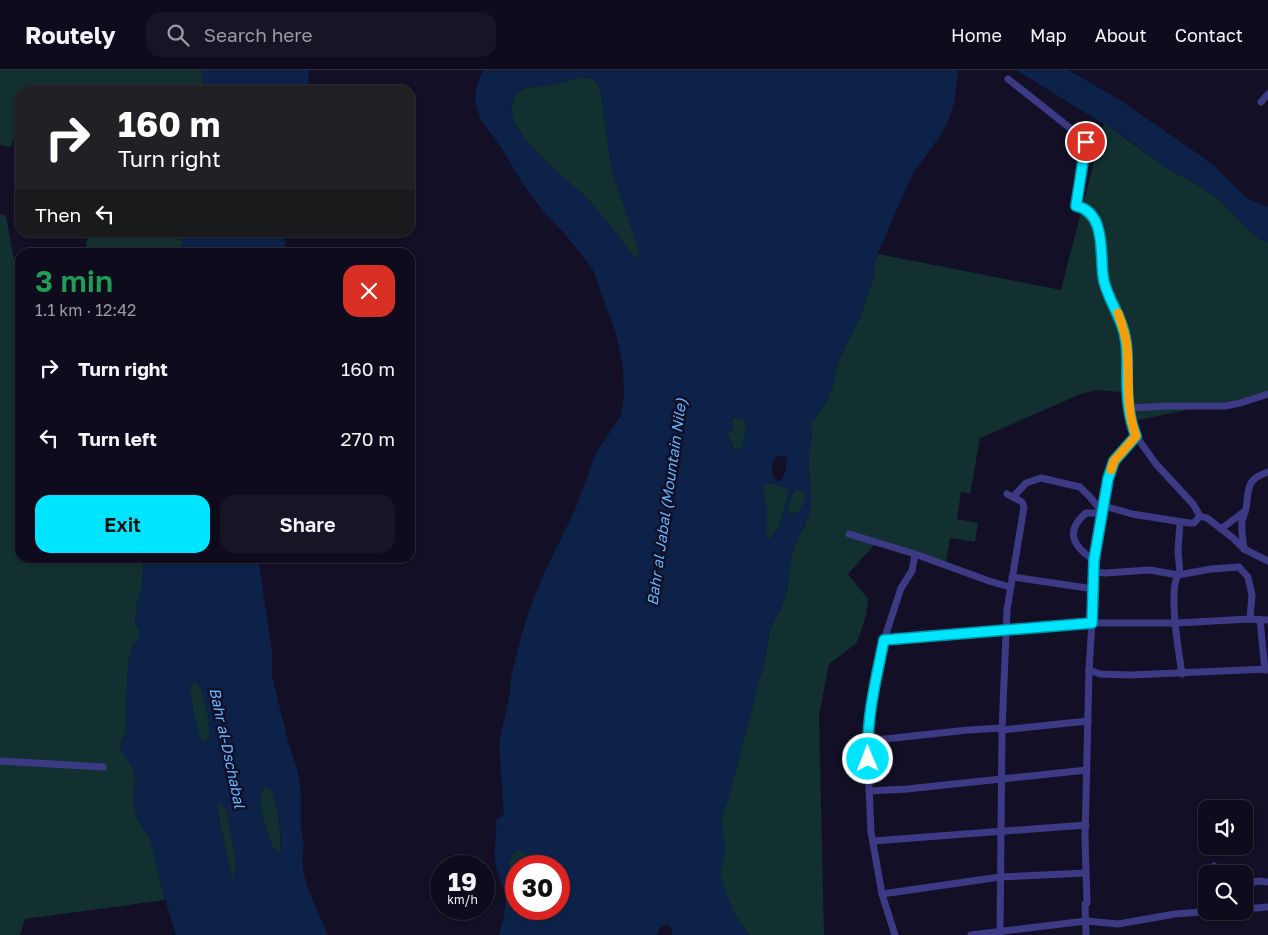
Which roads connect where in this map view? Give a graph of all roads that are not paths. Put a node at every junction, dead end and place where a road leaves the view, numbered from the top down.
1 (1008, 79) dead end
2 (1268, 94) edge
3 (1261, 102) dead end
4 (1268, 394) edge
5 (1128, 408) junction
6 (1136, 436) junction
7 (1268, 472) edge
8 (1104, 509) junction
9 (1246, 511) junction
10 (1200, 516) junction
11 (1180, 522) junction
12 (1221, 529) junction
13 (849, 534) dead end
14 (1244, 549) junction
15 (915, 554) junction
16 (1094, 560) junction
17 (1268, 561) edge
18 (1094, 572) junction
19 (1179, 575) junction
20 (1012, 577) junction
21 (1010, 587) junction
22 (1094, 589) junction
23 (1250, 619) junction
24 (1264, 620) edge
25 (1092, 623) junction
26 (1176, 623) junction
27 (1006, 630) junction
28 (884, 640) junction
29 (1266, 669) edge
30 (1089, 670) junction
31 (1182, 674) junction
32 (1088, 721) junction
33 (1002, 729) junction
34 (867, 741) junction
35 (0, 761) edge
36 (102, 767) dead end
37 (1087, 770) junction
38 (1002, 778) junction
39 (868, 791) junction
40 (1086, 824) junction
41 (1001, 831) junction
42 (873, 841) junction
43 (1085, 873) junction
44 (1000, 877) junction
45 (1253, 882) edge
46 (1268, 882) edge
47 (882, 894) junction
48 (1268, 908) edge
49 (1253, 909) edge
50 (1198, 912) edge
51 (1086, 921) junction
52 (1000, 933) edge
53 (895, 935) edge
54 (971, 935) edge
55 (1086, 935) edge

1 - 5 street
2 - 3 street
4 - 5 street
5 - 6 street
6 - 8 street
6 - 10 street
7 - 9 street
8 - 11 street
8 - 16 street
8 - 16 street
8 - 20 street
9 - 12 street
9 - 14 street
10 - 11 street
10 - 12 street
11 - 19 street
12 - 14 street
13 - 15 street
14 - 17 street
15 - 21 street
15 - 28 street
16 - 18 street
18 - 19 street
18 - 22 street
19 - 23 street
19 - 26 street
20 - 21 street
20 - 22 street
21 - 27 street
22 - 25 street
23 - 24 street
23 - 26 street
24 - 29 street
25 - 26 street
25 - 27 street
25 - 30 street
26 - 31 street
27 - 28 street
27 - 33 street
28 - 34 street
29 - 31 street
30 - 31 street
30 - 32 street
32 - 33 street
32 - 37 street
33 - 34 street
33 - 38 street
34 - 39 street
35 - 36 street
37 - 38 street
37 - 40 street
38 - 39 street
38 - 41 street
39 - 42 street
40 - 41 street
40 - 43 street
41 - 42 street
41 - 44 street
42 - 47 street
43 - 44 street
43 - 51 street
44 - 47 street
44 - 52 street
45 - 46 street
47 - 53 street
48 - 49 street
50 - 51 street
51 - 52 street
51 - 55 street
52 - 54 street

